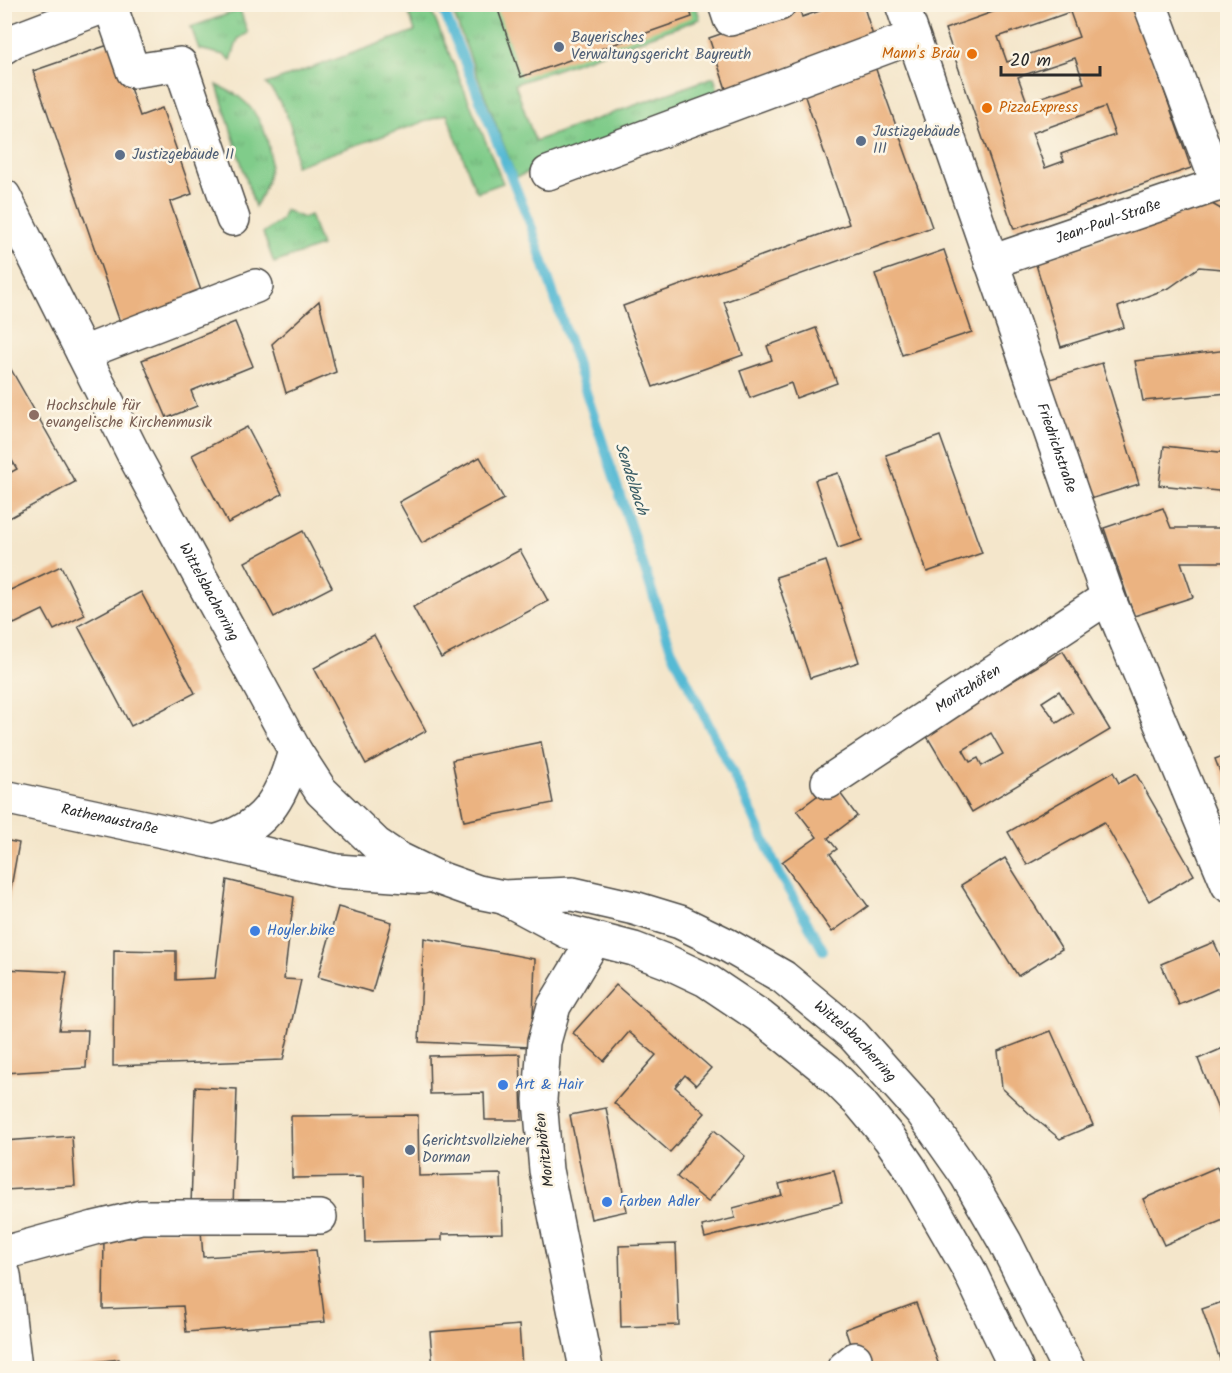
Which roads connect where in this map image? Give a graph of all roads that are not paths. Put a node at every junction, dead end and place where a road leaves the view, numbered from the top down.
1 (725, 4) edge
2 (779, 4) edge
3 (902, 4) edge
4 (1150, 4) edge
5 (110, 5) edge
6 (913, 37) junction
7 (4, 47) edge
8 (548, 173) dead end
9 (1223, 183) edge
10 (4, 196) edge
11 (233, 219) dead end
12 (991, 262) junction
13 (256, 286) dead end
14 (83, 353) junction
15 (1108, 597) junction
16 (295, 751) junction
17 (828, 782) dead end
18 (4, 796) edge
19 (214, 842) junction
20 (436, 878) junction
21 (1227, 885) edge
22 (503, 897) junction
23 (594, 940) junction
24 (320, 1217) dead end
25 (4, 1253) edge
26 (4, 1275) edge
27 (15, 1368) edge
28 (586, 1368) edge
29 (1016, 1368) edge
30 (1068, 1368) edge

1 - 2 main road
3 - 6 main road, Friedrichstraße
4 - 9 main road
5 - 7 main road
5 - 11 main road
6 - 8 main road
6 - 12 main road, Friedrichstraße
9 - 12 main road, Jean-Paul-Straße
10 - 14 main road, Wittelsbacherring
12 - 15 main road, Friedrichstraße
13 - 14 main road
14 - 16 main road, Wittelsbacherring
15 - 17 main road, Moritzhöfen
15 - 21 main road, Friedrichstraße
16 - 19 main road
16 - 20 main road, Wittelsbacherring
18 - 19 main road, Rathenaustraße
19 - 20 main road, Rathenaustraße
20 - 22 main road, Wittelsbacherring
22 - 23 main road, Wittelsbacherring
22 - 30 main road, Wittelsbacherring
23 - 28 main road, Moritzhöfen
23 - 29 main road, Wittelsbacherring
24 - 25 main road
26 - 27 main road

